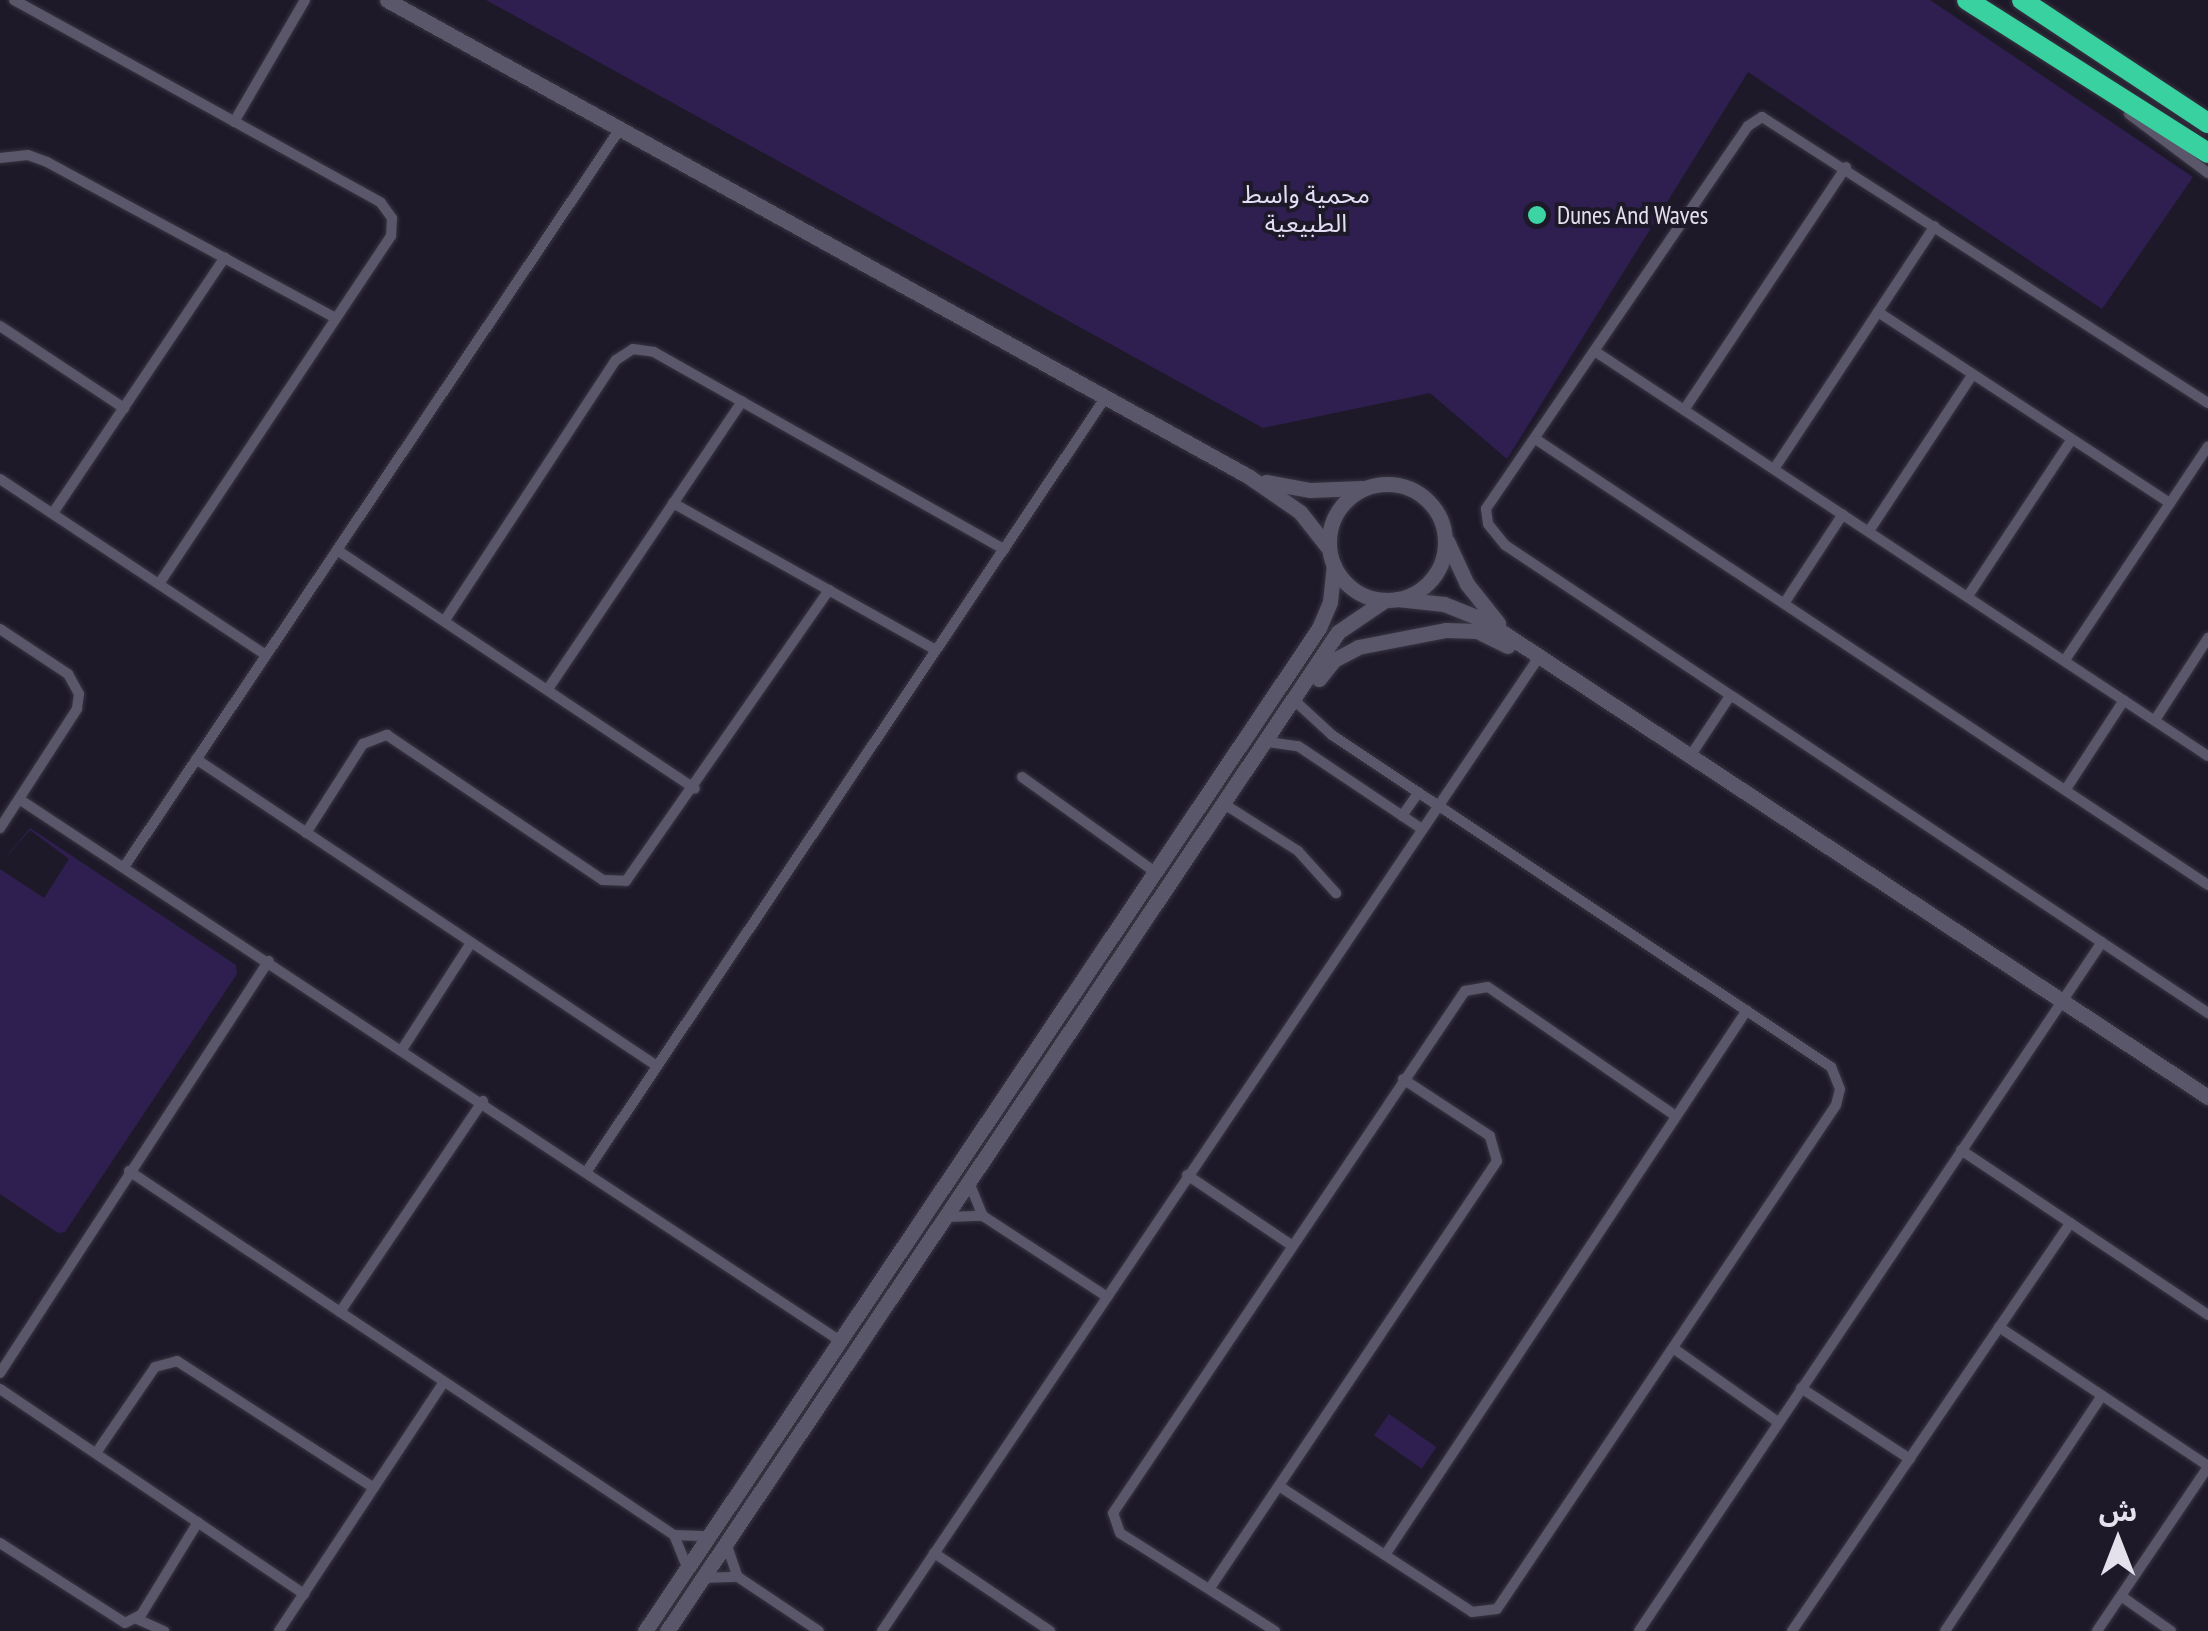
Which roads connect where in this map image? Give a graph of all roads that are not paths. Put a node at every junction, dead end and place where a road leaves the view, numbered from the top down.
1 (14, 0) edge
2 (306, 0) edge
3 (387, 0) edge
4 (1966, 0) edge
5 (2022, 0) edge
6 (2075, 68) junction
7 (234, 122) junction
8 (2208, 123) edge
9 (620, 129) junction
10 (2208, 153) edge
11 (0, 158) edge
12 (1846, 167) junction
13 (2208, 173) edge
14 (1935, 226) junction
15 (225, 257) junction
16 (1878, 312) junction
17 (336, 318) junction
18 (0, 326) edge
19 (1596, 352) junction
20 (1973, 374) junction
21 (1105, 398) junction
22 (742, 402) junction
23 (2208, 404) edge
24 (124, 408) junction
25 (1684, 410) junction
26 (2072, 439) junction
27 (1537, 440) junction
28 (2208, 446) edge
29 (1774, 469) junction
30 (1248, 476) junction
31 (0, 478) edge
32 (1367, 488) junction
33 (673, 503) junction
34 (2170, 503) junction
35 (53, 514) junction
36 (1843, 514) junction
37 (1869, 531) junction
38 (1445, 536) junction
39 (1004, 548) junction
40 (337, 550) junction
41 (1331, 557) junction
42 (159, 584) junction
43 (829, 590) junction
44 (1968, 596) junction
45 (1391, 600) junction
46 (1785, 602) junction
47 (444, 620) junction
48 (0, 630) edge
49 (2208, 638) edge
50 (1514, 640) junction
51 (936, 650) junction
52 (266, 655) junction
53 (1538, 656) junction
54 (2064, 660) junction
55 (548, 689) junction
56 (1730, 696) junction
57 (1298, 698) junction
58 (2124, 700) junction
59 (2155, 720) junction
60 (1268, 742) junction
61 (1691, 755) junction
62 (2208, 756) edge
63 (196, 759) junction
64 (1022, 777) dead end
65 (695, 789) junction
66 (2066, 789) junction
67 (1419, 792) junction
68 (19, 799) junction
69 (1202, 802) junction
70 (1224, 804) junction
71 (1439, 805) junction
72 (1402, 816) junction
73 (0, 828) edge
74 (1422, 829) junction
75 (306, 833) junction
76 (1183, 862) junction
77 (124, 867) junction
78 (1155, 872) junction
79 (2208, 885) edge
80 (1336, 893) dead end
81 (471, 942) junction
82 (2102, 942) junction
83 (269, 961) junction
84 (2062, 1000) junction
85 (1747, 1010) junction
86 (2208, 1013) edge
87 (403, 1048) junction
88 (657, 1066) junction
89 (1403, 1080) junction
90 (2208, 1098) edge
91 (483, 1102) junction
92 (1676, 1116) junction
93 (1961, 1150) junction
94 (587, 1171) junction
95 (129, 1172) junction
96 (1186, 1175) junction
97 (969, 1182) junction
98 (983, 1216) junction
99 (946, 1217) junction
100 (2070, 1223) junction
101 (1290, 1245) junction
102 (1104, 1295) junction
103 (340, 1312) junction
104 (2208, 1315) edge
105 (1999, 1327) junction
106 (839, 1340) junction
107 (1672, 1348) junction
108 (3, 1358) edge
109 (0, 1377) edge
110 (444, 1382) junction
111 (1801, 1388) junction
112 (4, 1391) edge
113 (2102, 1396) junction
114 (1778, 1422) junction
115 (96, 1453) junction
116 (1910, 1459) junction
117 (2208, 1467) edge
118 (1279, 1486) junction
119 (374, 1488) junction
120 (198, 1522) junction
121 (674, 1535) junction
122 (708, 1536) junction
123 (726, 1538) junction
124 (0, 1543) edge
125 (934, 1553) junction
126 (1385, 1554) junction
127 (693, 1573) junction
128 (738, 1577) junction
129 (1210, 1588) junction
130 (304, 1594) junction
131 (2120, 1596) junction
132 (136, 1620) junction
133 (1947, 1630) edge
134 (164, 1631) edge
135 (279, 1631) edge
136 (645, 1631) edge
137 (668, 1631) edge
138 (818, 1631) edge
139 (882, 1631) edge
140 (1050, 1631) edge
141 (1275, 1631) edge
142 (1639, 1631) edge
143 (1792, 1631) edge
144 (2097, 1631) edge
145 (2171, 1631) edge

1 - 7 street
2 - 7 street
3 - 9 main road
4 - 6 highway
5 - 8 highway
6 - 10 highway
6 - 13 street
7 - 17 street
9 - 21 main road
9 - 40 street
11 - 15 street
12 - 14 street
12 - 19 street
12 - 25 street
14 - 16 street
14 - 23 street
15 - 17 street
15 - 24 street
16 - 20 street
16 - 29 street
17 - 42 street
18 - 24 street
19 - 25 street
19 - 27 street
20 - 26 street
20 - 37 street
21 - 30 main road
21 - 39 street
22 - 33 street
22 - 39 street
22 - 47 street
24 - 35 street
25 - 29 street
26 - 34 street
26 - 44 street
27 - 46 street
27 - 56 street
28 - 34 street
29 - 36 street
30 - 32 main road
30 - 41 main road
31 - 35 street
32 - 38 main road
32 - 41 main road
33 - 43 street
33 - 55 street
34 - 54 street
35 - 42 street
36 - 37 street
36 - 46 street
37 - 44 street
38 - 45 main road
38 - 50 main road
39 - 51 street
40 - 47 street
40 - 52 street
41 - 45 main road
41 - 69 main road
42 - 52 street
43 - 51 street
43 - 65 street
44 - 54 street
45 - 50 main road
45 - 57 main road
46 - 66 street
47 - 55 street
48 - 68 street
49 - 59 street
50 - 53 main road
51 - 88 street
52 - 63 street
53 - 57 main road
53 - 61 main road
53 - 71 street
54 - 58 street
55 - 65 street
56 - 61 street
56 - 82 street
57 - 60 main road
57 - 67 street
58 - 59 street
58 - 66 street
59 - 62 street
60 - 70 main road
60 - 72 street
61 - 84 main road
63 - 75 street
63 - 77 street
64 - 78 street
65 - 75 street
66 - 79 street
67 - 71 street
67 - 72 street
68 - 73 street
68 - 77 street
69 - 76 main road
69 - 78 main road
70 - 76 main road
70 - 80 street
71 - 74 street
71 - 85 street
72 - 74 street
74 - 96 street
75 - 81 street
76 - 97 main road
77 - 83 street
78 - 106 main road
81 - 87 street
81 - 88 street
82 - 84 street
82 - 86 street
83 - 87 street
83 - 95 street
84 - 90 main road
84 - 93 street
85 - 92 street
85 - 107 street
87 - 91 street
88 - 94 street
89 - 92 street
89 - 101 street
89 - 118 street
91 - 94 street
91 - 103 street
92 - 126 street
93 - 100 street
93 - 111 street
94 - 106 street
95 - 103 street
95 - 108 street
96 - 101 street
96 - 102 street
97 - 98 street
97 - 99 main road
98 - 99 street
98 - 102 street
99 - 123 main road
100 - 104 street
100 - 105 street
101 - 129 street
102 - 125 street
103 - 110 street
105 - 113 street
105 - 116 street
106 - 122 main road
107 - 114 street
107 - 126 street
108 - 109 street
109 - 112 street
110 - 119 street
110 - 121 street
111 - 114 street
111 - 116 street
112 - 115 street
113 - 117 street
113 - 133 street
114 - 142 street
115 - 119 street
115 - 120 street
116 - 143 street
117 - 131 street
118 - 126 street
118 - 129 street
119 - 130 street
120 - 130 street
120 - 132 street
121 - 122 street
121 - 127 street
122 - 127 main road
123 - 127 main road
123 - 128 street
124 - 132 street
125 - 139 street
125 - 140 street
127 - 128 street
127 - 136 main road
127 - 137 main road
128 - 138 street
129 - 141 street
130 - 135 street
131 - 144 street
131 - 145 street
132 - 134 street

